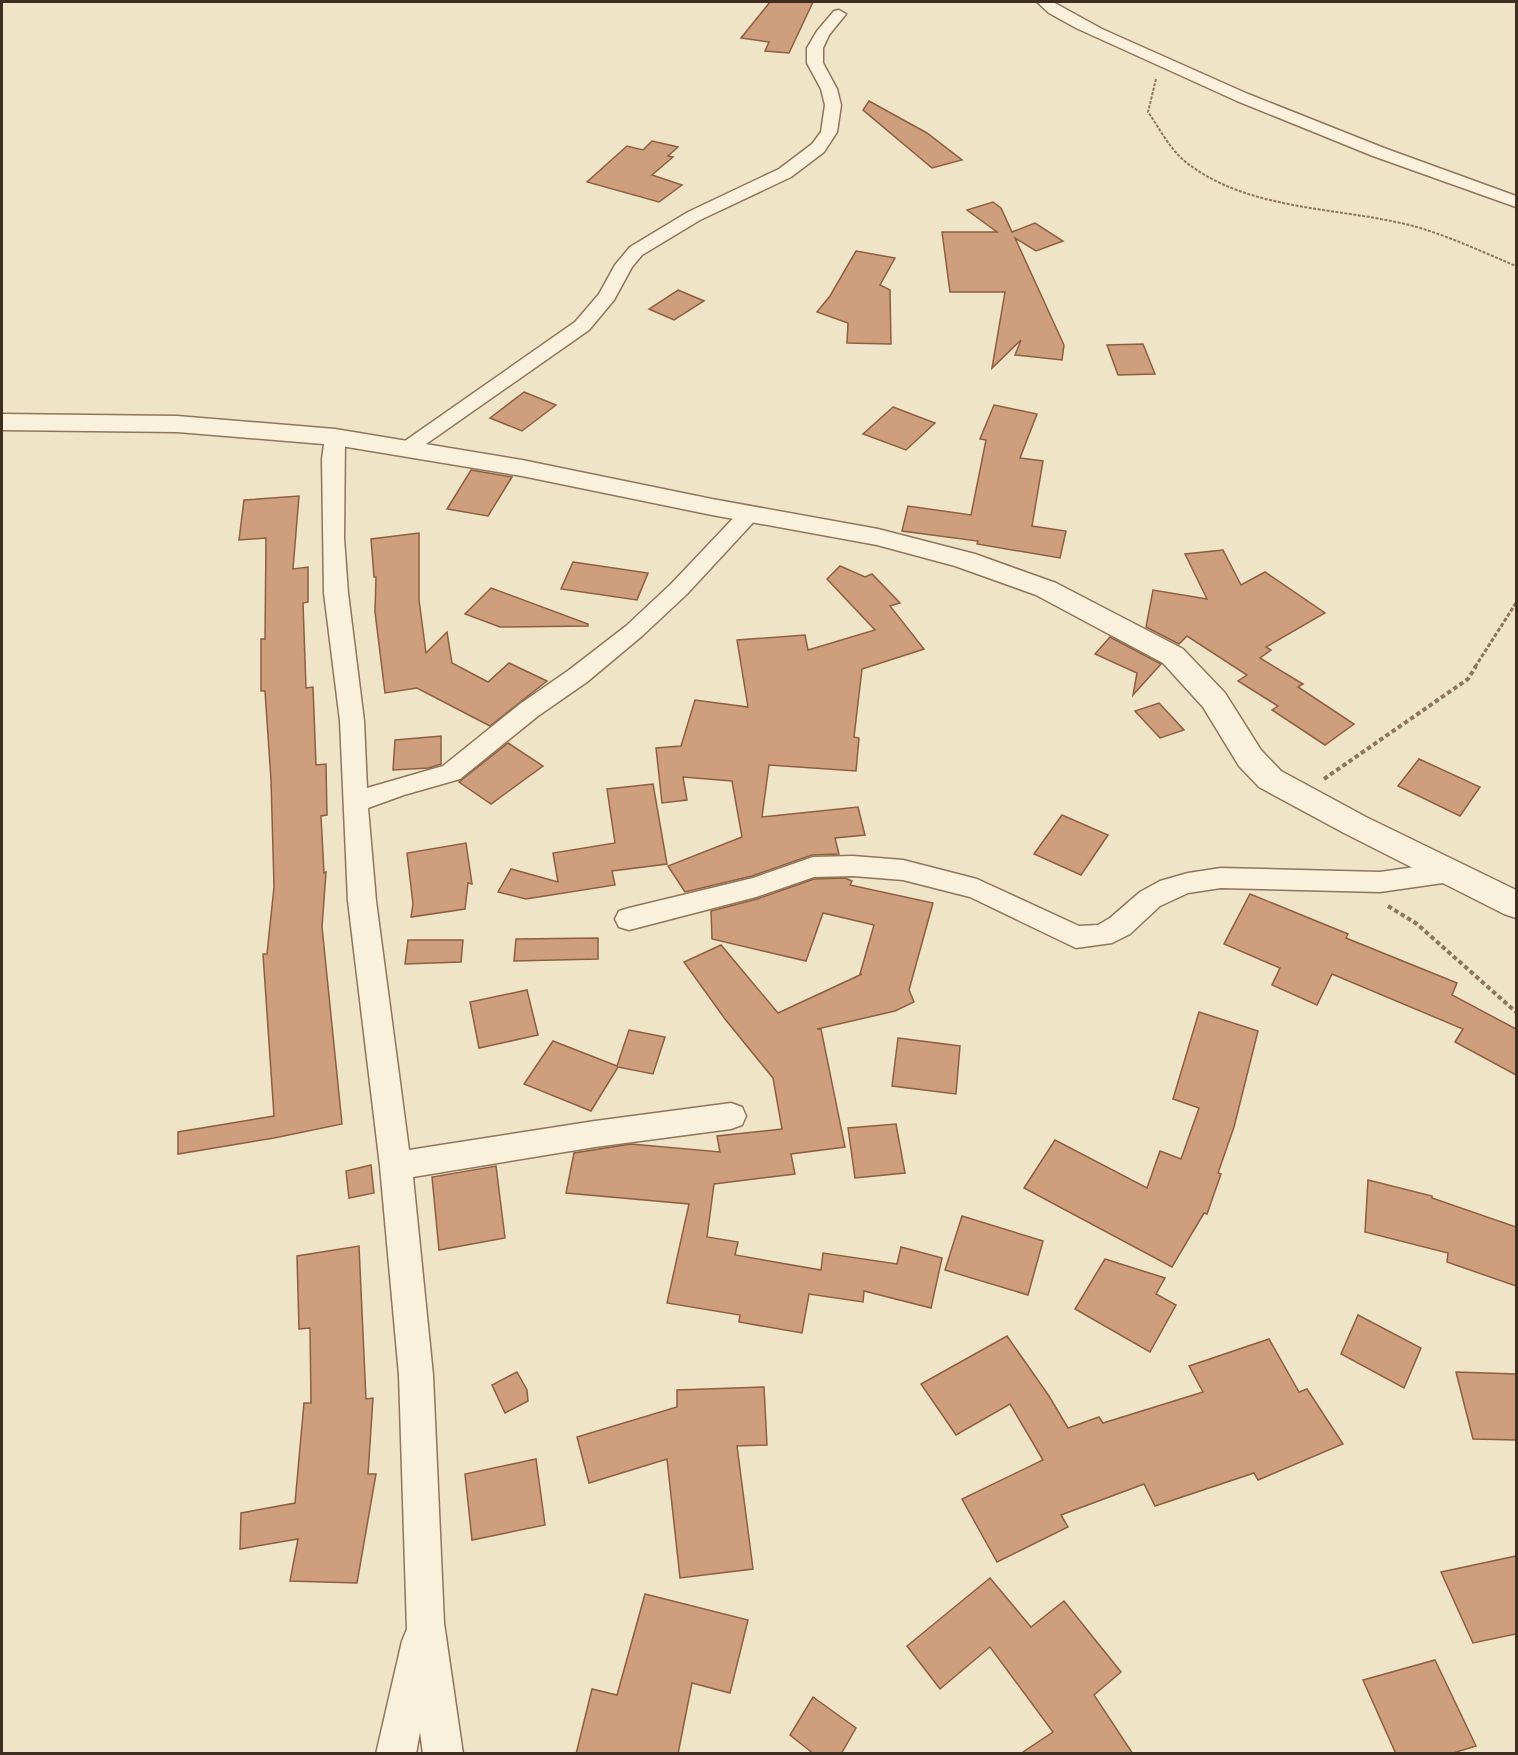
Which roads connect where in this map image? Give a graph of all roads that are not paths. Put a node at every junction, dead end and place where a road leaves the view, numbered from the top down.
1 (1044, 2) edge
2 (839, 14) dead end
3 (1516, 202) edge
4 (2, 422) edge
5 (335, 437) junction
6 (409, 447) junction
7 (750, 514) junction
8 (355, 803) junction
9 (1450, 872) junction
10 (1516, 905) edge
11 (629, 919) dead end
12 (731, 1116) dead end
13 (396, 1166) junction
14 (425, 1623) junction
15 (396, 1754) edge
16 (443, 1754) edge

1 - 3 street
2 - 6 street
4 - 5 street
5 - 6 street
5 - 8 street
6 - 7 street
7 - 8 street
7 - 9 street
8 - 13 street
9 - 10 street
9 - 11 street
12 - 13 street
13 - 14 street
14 - 15 street
14 - 16 street

